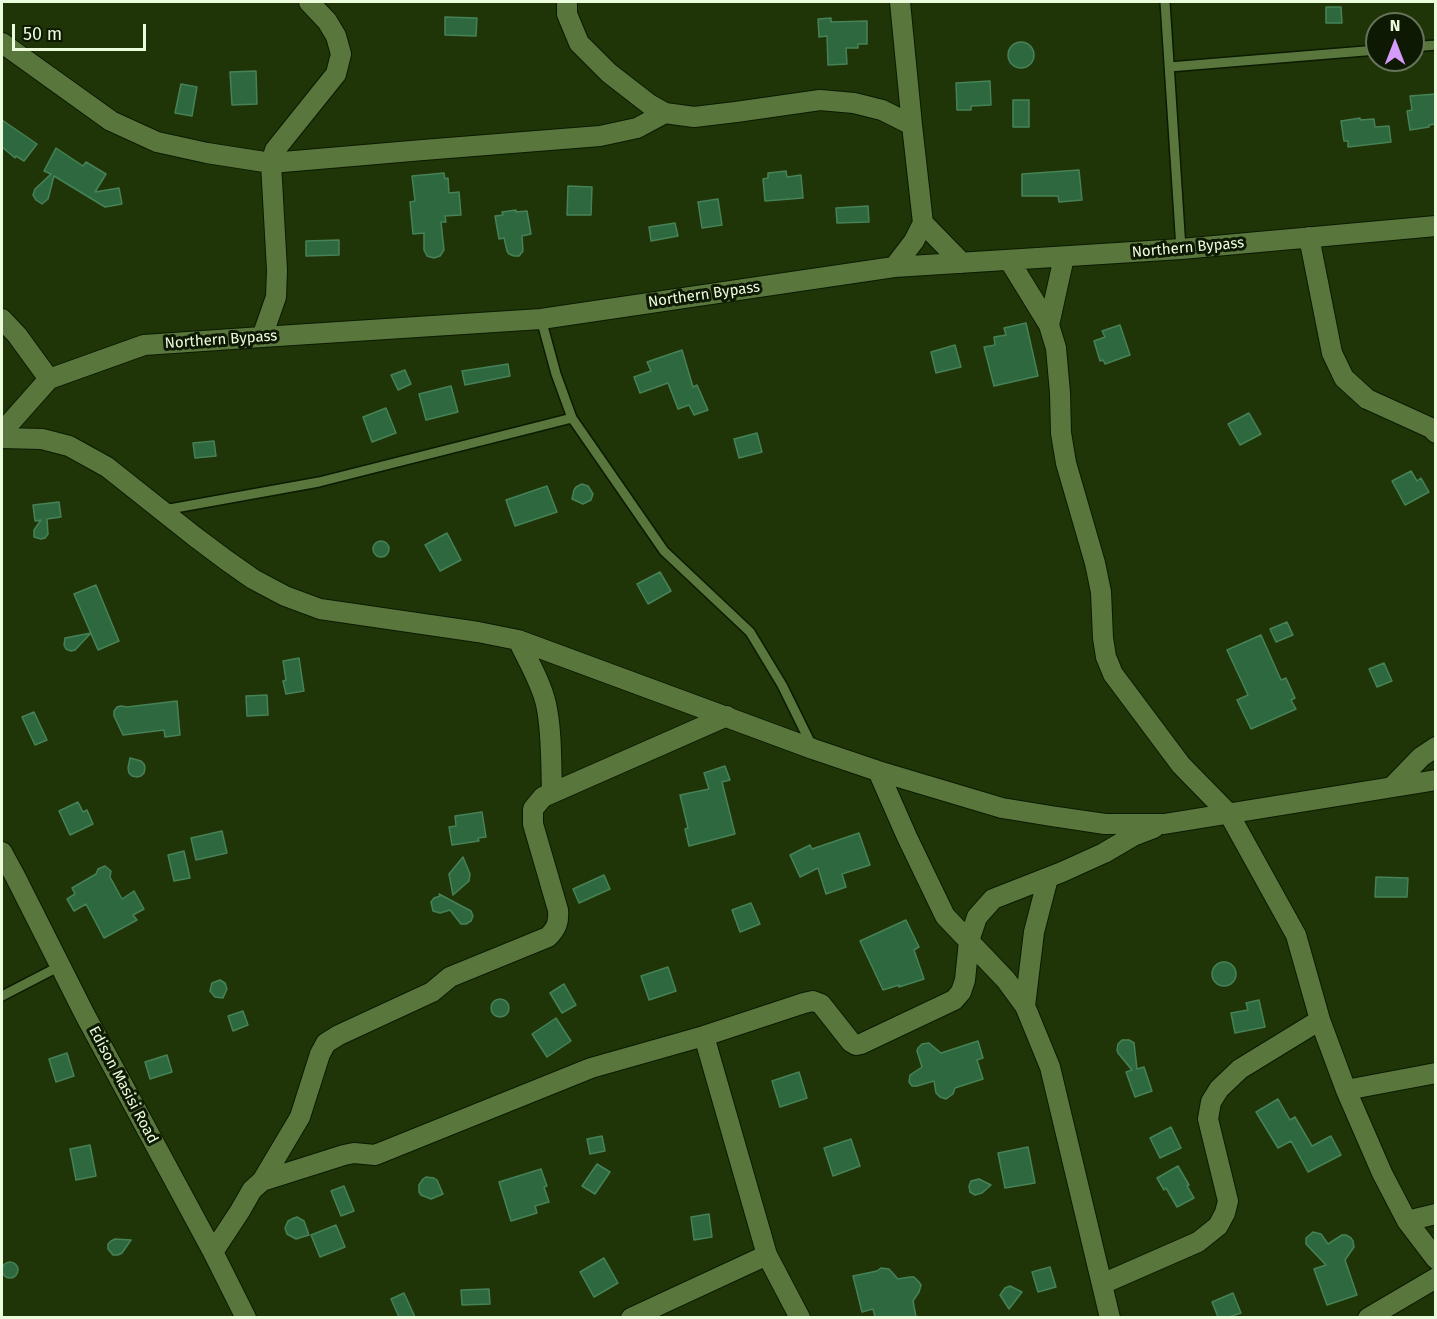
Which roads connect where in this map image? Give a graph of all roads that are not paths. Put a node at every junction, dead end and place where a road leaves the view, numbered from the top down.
1 (309, 2) edge
2 (567, 2) edge
3 (900, 2) edge
4 (1165, 2) edge
5 (2, 43) edge
6 (1365, 51) edge
7 (1169, 68) junction
8 (665, 113) junction
9 (912, 125) junction
10 (271, 163) junction
11 (923, 223) junction
12 (1436, 226) edge
13 (1309, 237) junction
14 (1181, 249) junction
15 (1064, 257) junction
16 (1009, 260) junction
17 (962, 263) junction
18 (894, 267) junction
19 (2, 319) edge
20 (541, 319) junction
21 (1049, 325) junction
22 (262, 336) junction
23 (49, 379) junction
24 (572, 418) junction
25 (2, 432) edge
26 (1436, 433) edge
27 (2, 438) edge
28 (161, 511) junction
29 (518, 640) junction
30 (727, 716) junction
31 (1436, 747) edge
32 (813, 749) junction
33 (878, 771) junction
34 (1436, 780) edge
35 (1392, 787) junction
36 (552, 792) junction
37 (1229, 814) junction
38 (1164, 824) junction
39 (2, 852) edge
40 (1048, 878) junction
41 (969, 941) junction
42 (60, 966) junction
43 (2, 996) edge
44 (1025, 1006) junction
45 (1320, 1020) junction
46 (704, 1036) junction
47 (1436, 1073) edge
48 (1346, 1090) junction
49 (262, 1181) junction
50 (1436, 1214) edge
51 (1407, 1221) junction
52 (213, 1252) junction
53 (767, 1255) junction
54 (1436, 1259) edge
55 (1436, 1278) edge
56 (1102, 1284) junction
57 (246, 1317) edge
58 (631, 1317) edge
59 (800, 1317) edge
60 (1110, 1317) edge
61 (1368, 1317) edge

1 - 10 street
2 - 8 street
3 - 9 street
4 - 7 lane
5 - 10 street
6 - 7 lane
7 - 14 lane
8 - 9 street
8 - 10 street
9 - 11 street
10 - 22 street
11 - 17 street
11 - 18 street
12 - 13 street, Northern Bypass
13 - 14 street, Northern Bypass
13 - 26 street
14 - 15 street, Northern Bypass
15 - 16 street, Northern Bypass
15 - 21 street
16 - 17 street, Northern Bypass
16 - 21 street
17 - 18 street, Northern Bypass
18 - 20 street, Northern Bypass
19 - 23 street
20 - 22 street, Northern Bypass
20 - 24 lane
21 - 37 street
22 - 23 street, Northern Bypass
23 - 25 street, Northern Bypass
24 - 28 lane
24 - 32 lane
27 - 28 street
28 - 29 street
29 - 30 street
29 - 36 street
30 - 32 street
30 - 36 street
31 - 35 street
32 - 33 street
33 - 38 street
33 - 41 street
34 - 35 street
35 - 37 street
36 - 49 street
37 - 38 street
37 - 45 street
38 - 40 street
39 - 42 street, Edison Masisi Road
40 - 41 street
40 - 44 street
41 - 44 street
41 - 46 street
42 - 43 lane
42 - 52 street, Edison Masisi Road
44 - 56 street
45 - 48 street
45 - 56 street
46 - 49 street
46 - 53 street
47 - 48 street
48 - 51 street
49 - 52 street
50 - 51 street
51 - 54 street
52 - 57 street, Edison Masisi Road
53 - 58 street
53 - 59 street
55 - 61 street
56 - 60 street

